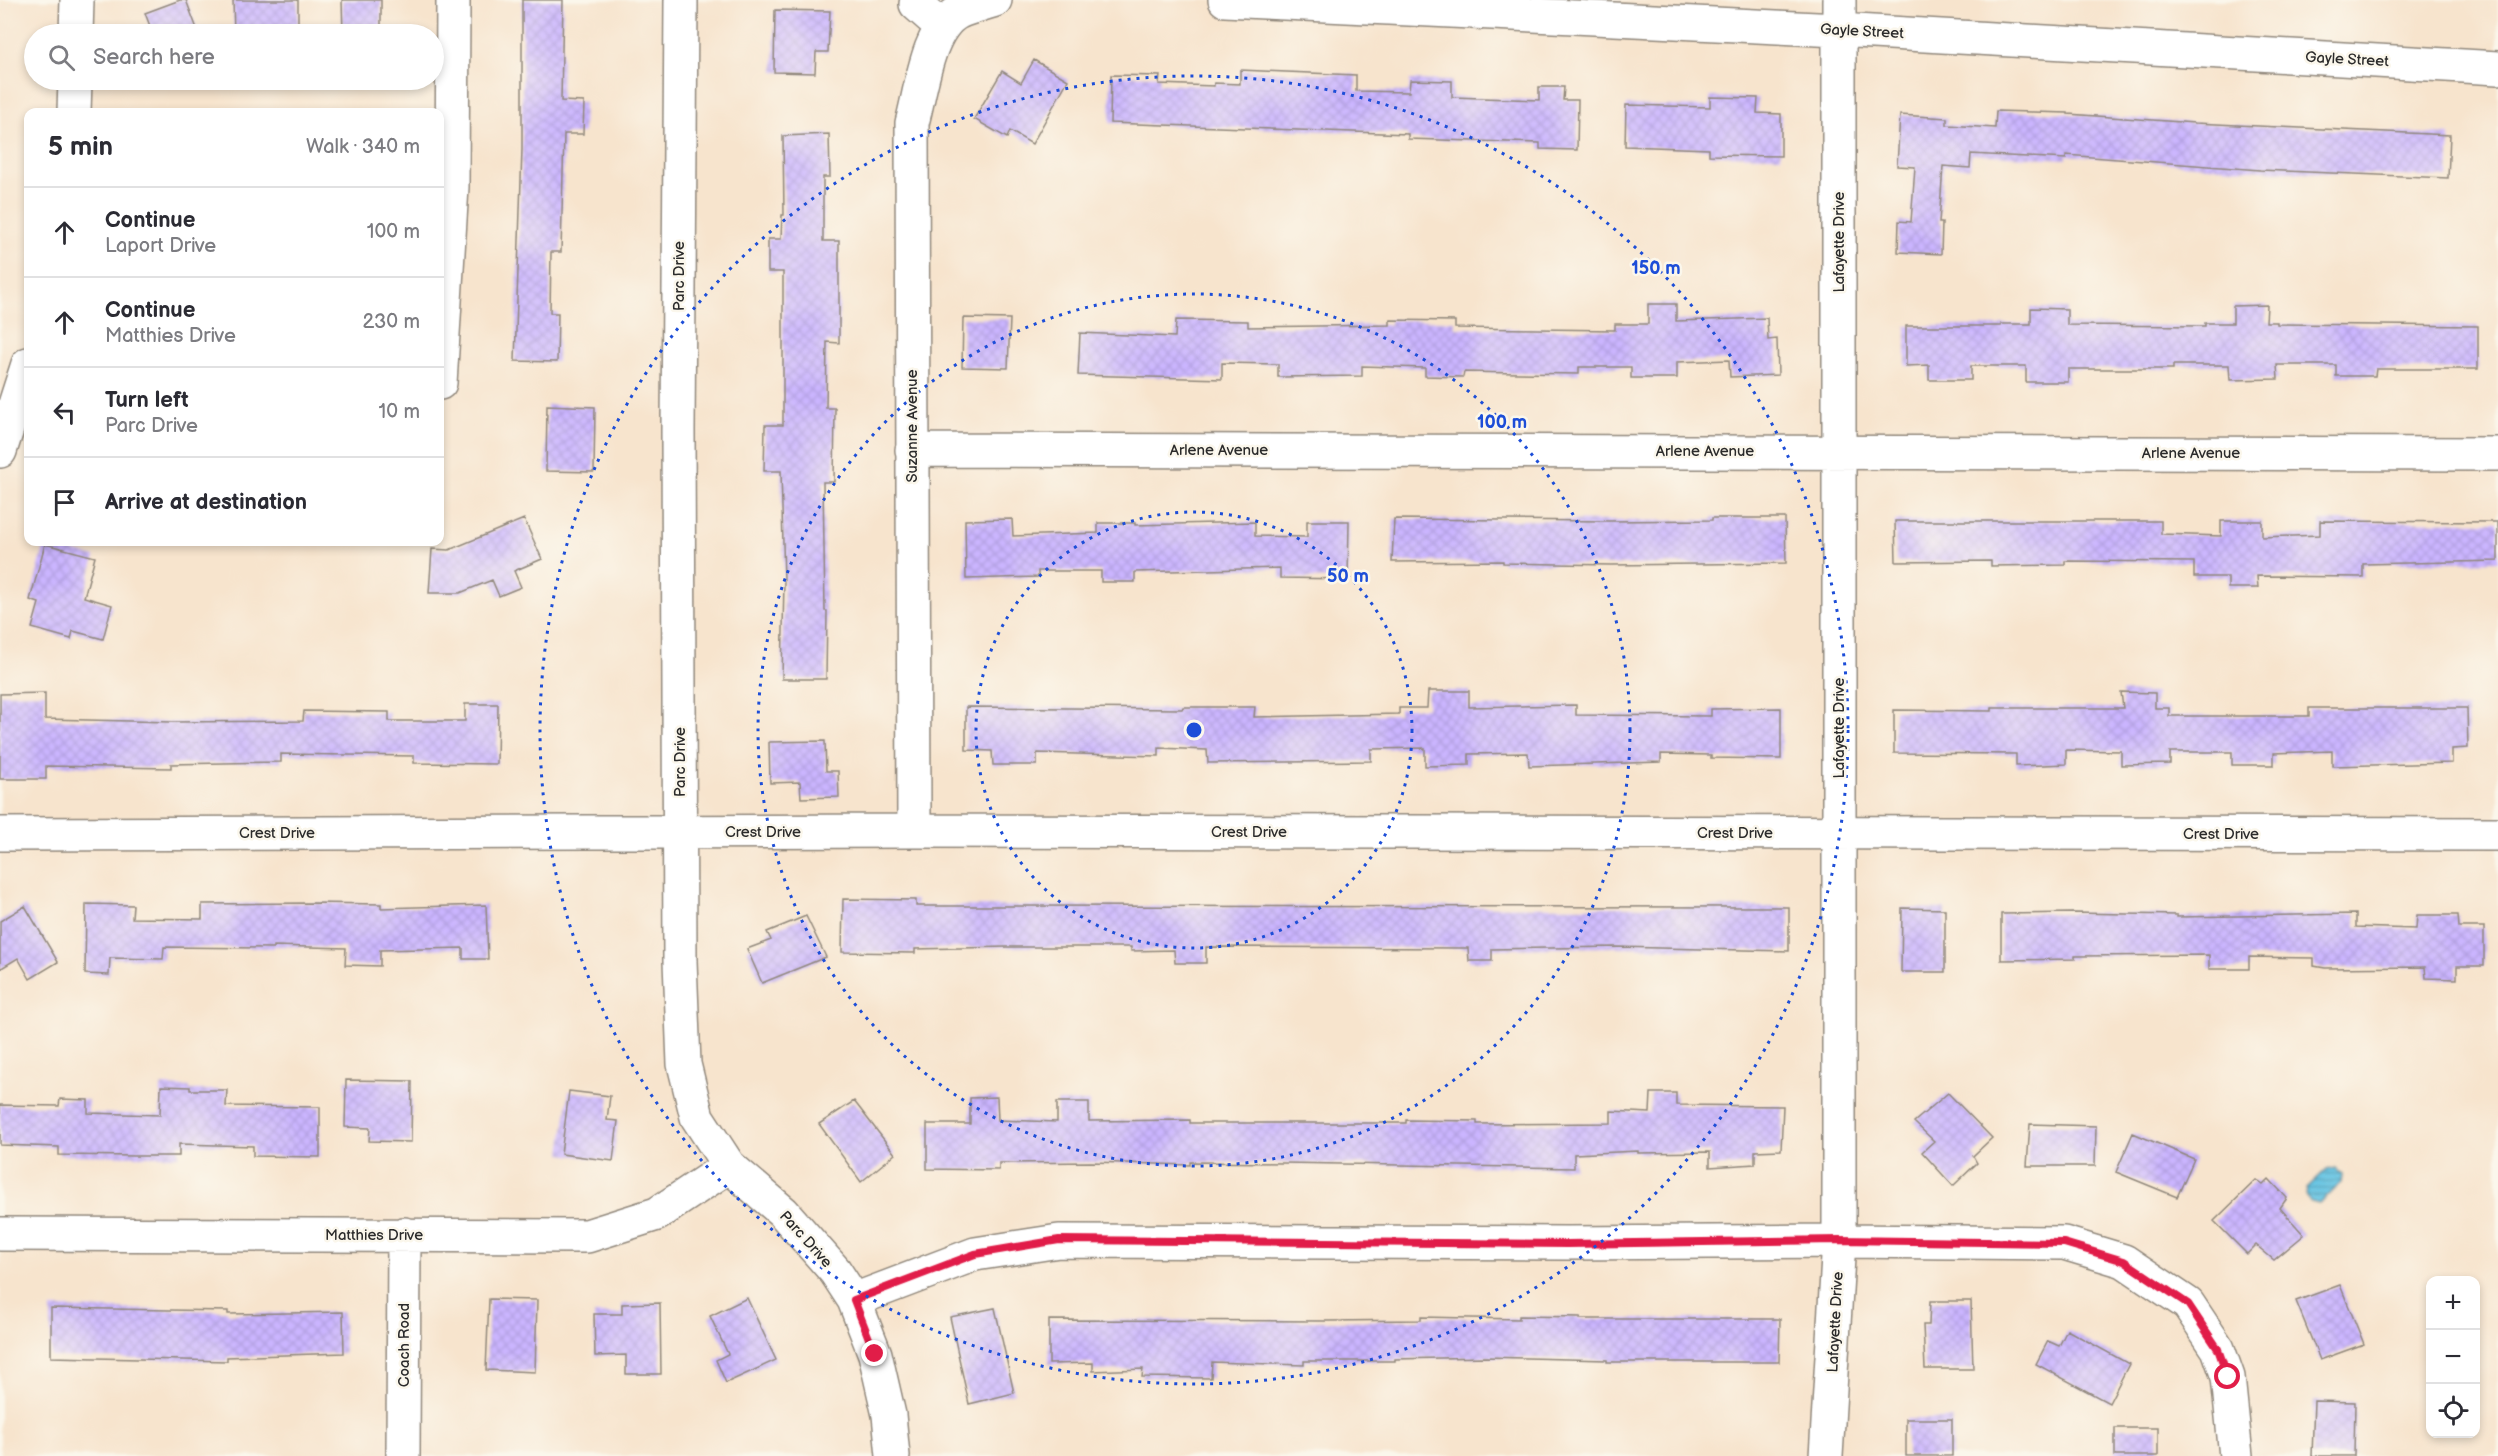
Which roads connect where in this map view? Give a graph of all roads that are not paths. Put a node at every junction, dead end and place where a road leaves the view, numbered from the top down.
1 (76, 0) edge
2 (453, 0) edge
3 (681, 0) edge
4 (995, 0) edge
5 (1225, 0) edge
6 (916, 4) dead end
7 (1838, 15) edge
8 (76, 24) edge
9 (941, 26) junction
10 (2498, 68) edge
11 (75, 90) edge
12 (74, 108) edge
13 (444, 318) edge
14 (24, 376) edge
15 (912, 450) junction
16 (0, 451) edge
17 (1839, 451) junction
18 (2498, 454) edge
19 (914, 831) junction
20 (680, 832) junction
21 (1838, 833) junction
22 (0, 834) edge
23 (2498, 834) edge
24 (729, 1166) junction
25 (0, 1234) edge
26 (404, 1234) junction
27 (1839, 1240) junction
28 (854, 1300) junction
29 (403, 1456) edge
30 (893, 1456) edge
31 (1826, 1456) edge
32 (2236, 1456) edge

1 - 8 street
2 - 13 street
3 - 20 street, Parc Drive
4 - 9 street
5 - 7 street, Gayle Street
6 - 9 street
7 - 10 street, Gayle Street
7 - 17 street, Lafayette Drive
9 - 15 street, Suzanne Avenue
11 - 12 street
14 - 16 street
15 - 17 street, Arlene Avenue
15 - 19 street, Suzanne Avenue
17 - 18 street, Arlene Avenue
17 - 21 street, Lafayette Drive
19 - 20 street, Crest Drive
19 - 21 street, Crest Drive
20 - 22 street, Crest Drive
20 - 24 street, Parc Drive
21 - 23 street, Crest Drive
21 - 27 street, Lafayette Drive
24 - 26 street, Matthies Drive
24 - 28 street, Parc Drive
25 - 26 street, Matthies Drive
26 - 29 street, Coach Road
27 - 28 street
27 - 31 street, Lafayette Drive
27 - 32 street
28 - 30 street, Parc Drive

